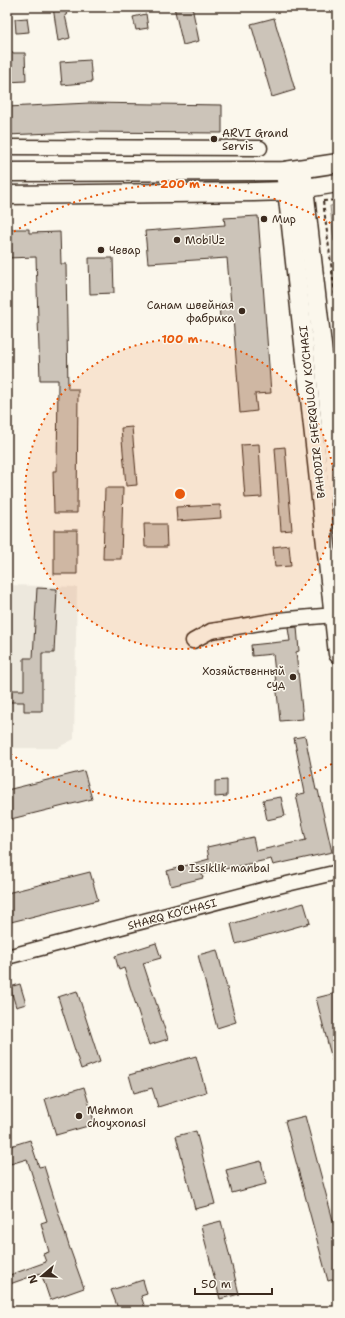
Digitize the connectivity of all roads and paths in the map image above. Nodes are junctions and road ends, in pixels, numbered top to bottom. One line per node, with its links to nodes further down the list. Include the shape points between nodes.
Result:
1 (7, 147): 2 (street)
2 (260, 148)
3 (338, 163): 4 (main road)
4 (294, 170): 5 (main road); 7 (main road, BAHODIR SHERQULOV KO‘CHASI)
5 (7, 172)
6 (338, 183): 7 (main road)
7 (296, 190): 8 (main road); 13 (main road, BAHODIR SHERQULOV KO‘CHASI, via 332,422); 14 (main road, BAHODIR SHERQULOV KO‘CHASI)
8 (7, 195)
9 (338, 200): 10 (path)
10 (323, 201): 11 (path); 12 (path)
11 (316, 202)
12 (338, 318)
13 (338, 494)
14 (334, 615): 15 (street, via 278,620 211,631); 16 (main road, BAHODIR SHERQULOV KO‘CHASI)
15 (193, 641)
16 (338, 654)
17 (338, 872): 18 (street, SHARQ KO‘CHASI)
18 (7, 957)

